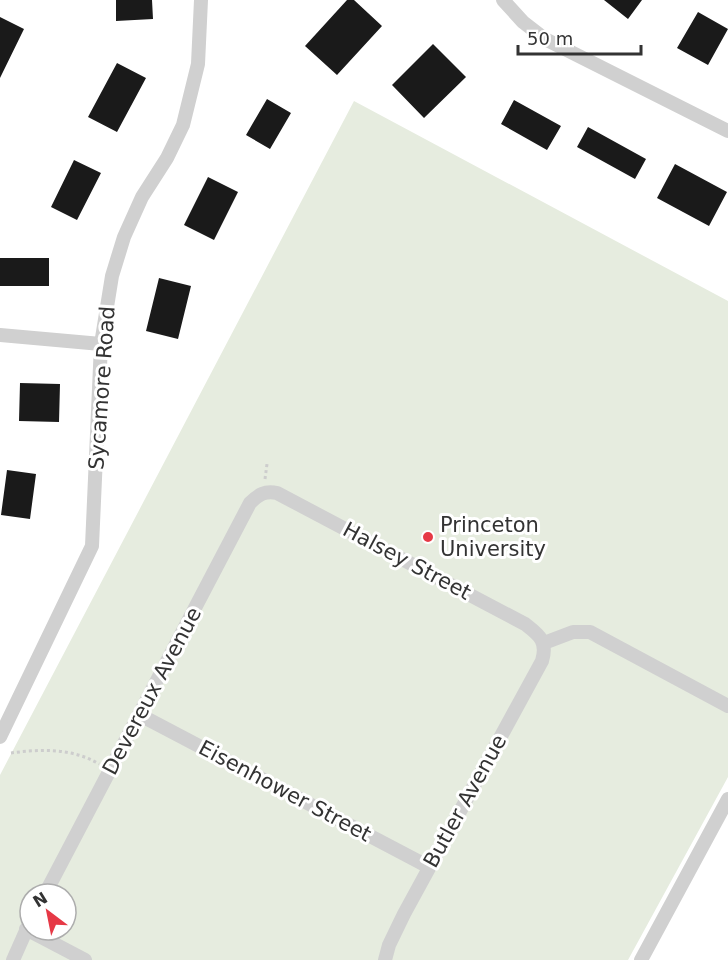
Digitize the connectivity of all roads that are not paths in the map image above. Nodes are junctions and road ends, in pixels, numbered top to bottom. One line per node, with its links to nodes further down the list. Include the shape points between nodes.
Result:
1 (201, 0): 5 (street, Sycamore Road, via 198,64 183,125 124,237 112,276)
2 (503, 0): 3 (street, via 545,39)
3 (728, 131)
4 (0, 335): 5 (street)
5 (101, 344): 10 (street, Sycamore Road, via 92,546)
6 (264, 493): 7 (street, Halsey Street, via 277,493 515,618 537,633); 9 (street, Devereux Avenue, via 250,503)
7 (544, 643): 8 (street, via 573,632 590,632); 12 (street, Butler Avenue, via 542,661)
8 (728, 706)
9 (140, 715): 12 (street, Eisenhower Street); 13 (street, Devereux Avenue)
10 (0, 737)
11 (728, 799): 19 (street)
12 (429, 867): 18 (street, Butler Avenue)
13 (51, 882)
14 (21, 942): 16 (street)
15 (55, 942): 17 (street)
16 (13, 960)
17 (85, 960)
18 (385, 960)
19 (640, 960)

